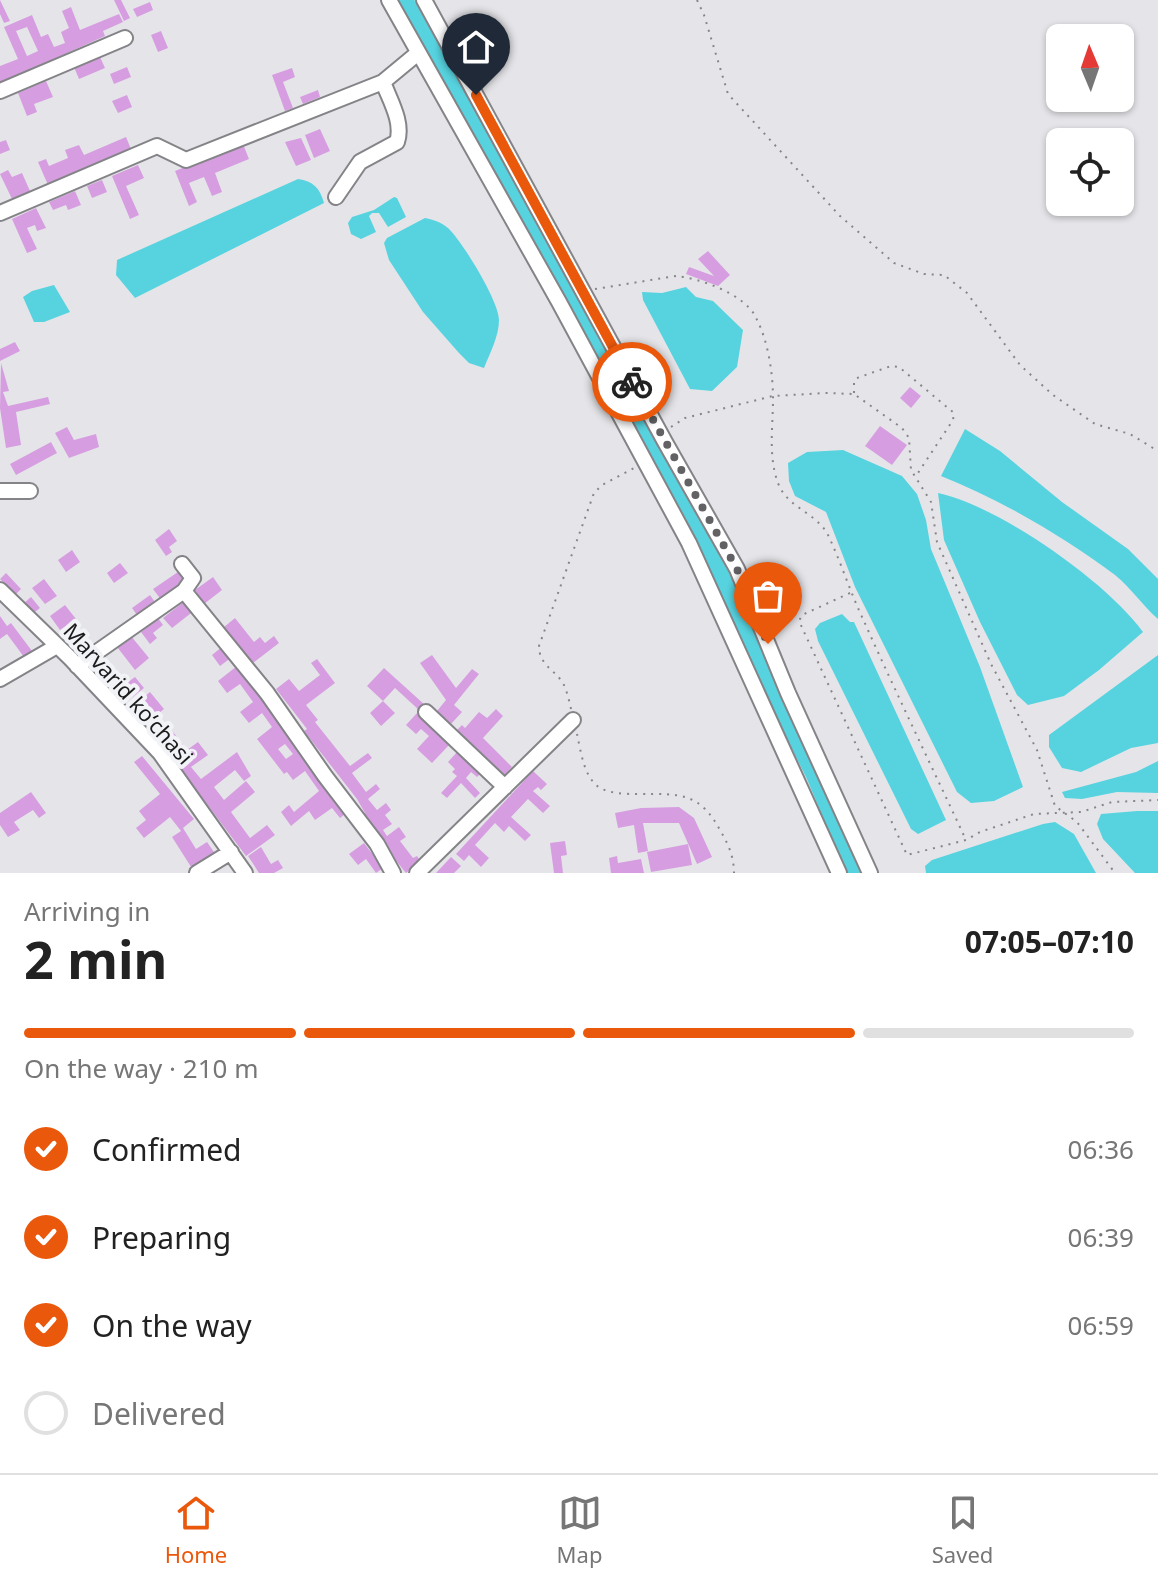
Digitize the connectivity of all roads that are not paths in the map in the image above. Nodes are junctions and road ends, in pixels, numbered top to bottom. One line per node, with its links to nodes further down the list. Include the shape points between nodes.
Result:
1 (389, 0): 4 (street)
2 (424, 0): 27 (street, via 737,569)
3 (125, 38): 6 (street)
4 (418, 53): 5 (street); 26 (street, via 689,543)
5 (384, 84): 7 (street, via 383,90); 8 (street, via 396,113 397,142 360,162); 9 (street, via 186,160 157,146)
6 (0, 91)
7 (327, 113)
8 (336, 197)
9 (0, 213)
10 (0, 491): 11 (street)
11 (30, 491)
12 (182, 564): 14 (street, via 193,578)
13 (0, 590): 15 (street, Marvarid koʻchasi)
14 (184, 591): 16 (street); 24 (street, via 267,693)
15 (57, 646): 16 (street, Marvarid koʻchasi); 17 (street)
16 (77, 666): 21 (street, Marvarid koʻchasi, via 160,753)
17 (0, 679)
18 (426, 712): 20 (street)
19 (573, 720): 20 (street)
20 (505, 787): 25 (street)
21 (231, 852): 22 (street); 23 (street, Marvarid koʻchasi)
22 (197, 873)
23 (245, 873)
24 (393, 873)
25 (417, 873)
26 (839, 873)
27 (870, 873)

